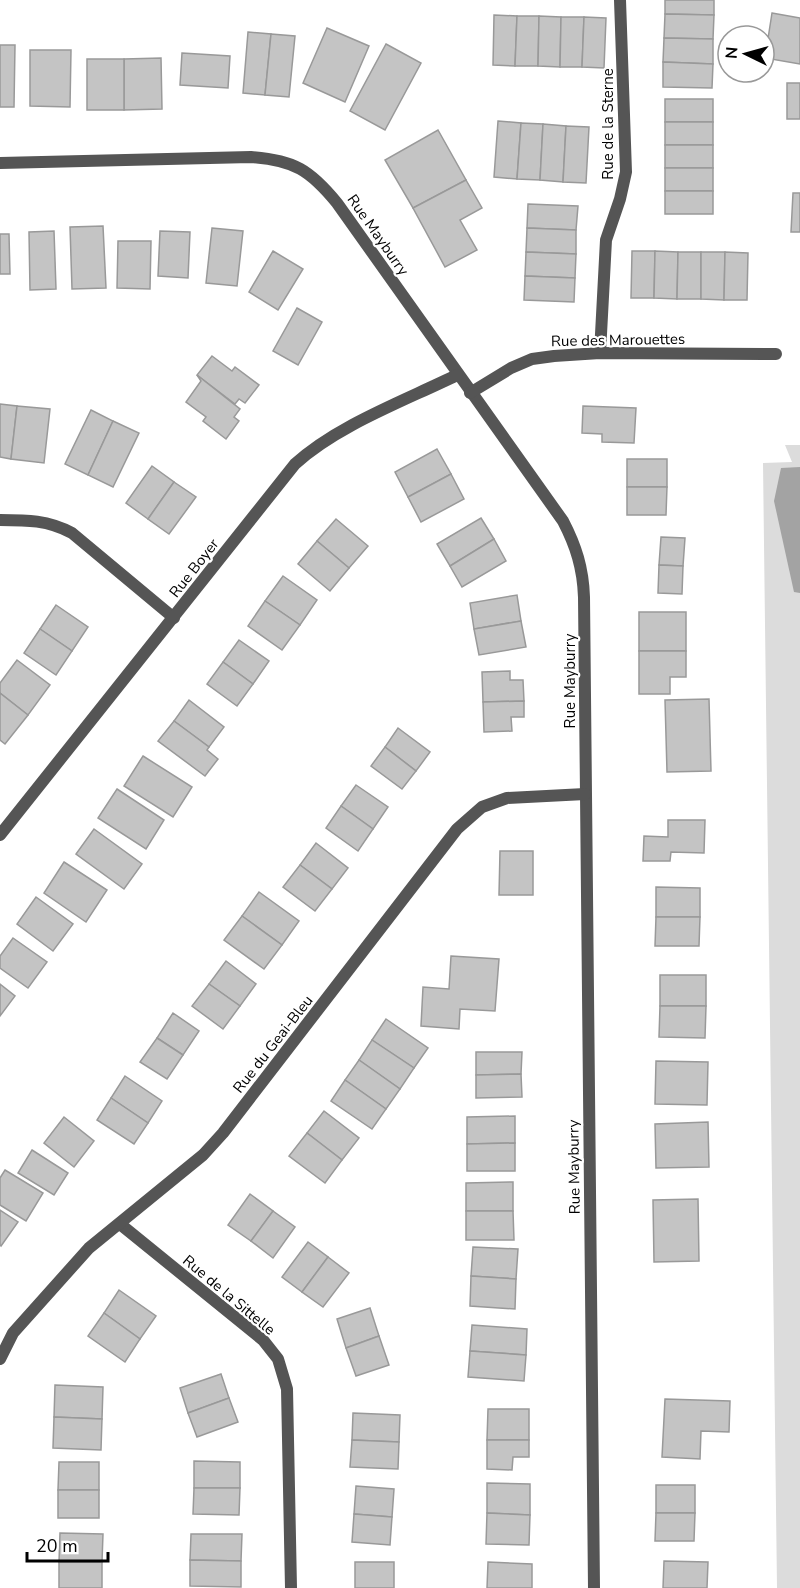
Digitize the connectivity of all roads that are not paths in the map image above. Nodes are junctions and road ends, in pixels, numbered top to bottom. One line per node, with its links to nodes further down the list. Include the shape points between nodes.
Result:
1 (620, 0): 3 (street, Rue de la Sterne, via 626,172 606,240)
2 (0, 163): 5 (street, Rue Mayburry, via 250,157 276,158 299,166 320,181 337,203)
3 (600, 353): 4 (street, Rue des Marouettes); 6 (street, Rue des Marouettes, via 532,359)
4 (776, 354)
5 (457, 375): 6 (street, Rue Mayburry); 8 (street, Rue Boyer, via 312,449 295,464)
6 (470, 393): 9 (street, Rue Mayburry, via 563,521 576,546 584,597)
7 (0, 520): 8 (street, via 54,524 72,533)
8 (174, 618): 10 (street, Rue Boyer)
9 (585, 795): 11 (street, Rue du Geai-Bleu, via 507,798 482,807 457,829 223,1133 203,1155); 14 (street, Rue Mayburry)
10 (0, 835)
11 (120, 1224): 12 (street, Rue du Geai-Bleu, via 89,1248 42,1299 13,1333); 13 (street, Rue de la Sittelle, via 263,1340 278,1359 287,1389 289,1422)
12 (0, 1359)
13 (291, 1588)
14 (594, 1588)

